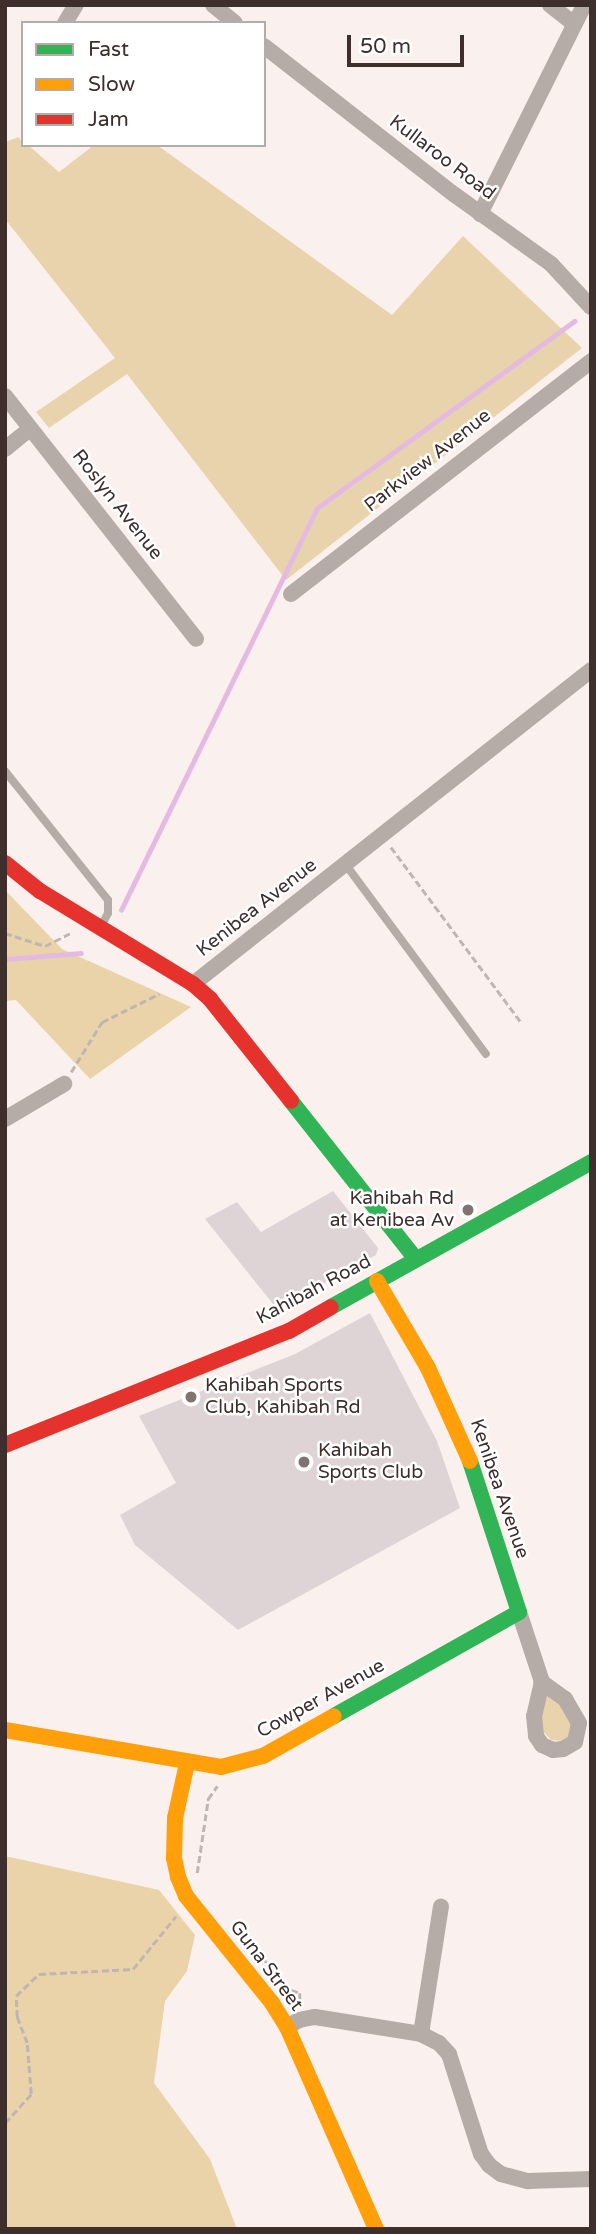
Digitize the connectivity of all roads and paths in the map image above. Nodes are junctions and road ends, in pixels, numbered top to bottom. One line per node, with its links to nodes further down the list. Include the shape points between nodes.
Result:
1 (76, 5): 5 (street)
2 (213, 5): 6 (street)
3 (550, 5): 7 (street)
4 (584, 5): 7 (street)
5 (66, 21)
6 (233, 21)
7 (574, 24): 9 (street)
8 (266, 48): 9 (street, Kullaroo Road)
9 (480, 214): 10 (street, Kullaroo Road, via 551,264)
10 (591, 307)
11 (591, 361): 15 (street, Parkview Avenue)
12 (5, 396): 13 (street, Roslyn Avenue)
13 (30, 429): 14 (street); 16 (street, Roslyn Avenue)
14 (5, 449)
15 (291, 594)
16 (196, 639)
17 (591, 670): 19 (street, Kenibea Avenue)
18 (5, 771): 22 (lane, via 108,900 108,913)
19 (383, 836): 21 (street, Kenibea Avenue); 26 (path)
20 (5, 863): 22 (main road)
21 (346, 865): 24 (street, Kenibea Avenue); 27 (lane)
22 (95, 926): 23 (path, via 45,946); 24 (main road)
23 (5, 933)
24 (193, 984): 31 (main road, Kenibea Avenue, via 222,1013)
25 (159, 994): 28 (path, via 102,1022)
26 (520, 1021)
27 (486, 1054)
28 (64, 1084): 29 (street)
29 (5, 1119)
30 (591, 1162): 31 (main road, Kahibah Road)
31 (416, 1259): 32 (main road, Kahibah Road)
32 (377, 1281): 33 (main road, Kahibah Road, via 289,1331); 34 (main road, Kenibea Avenue, via 428,1368 464,1442)
33 (5, 1445)
34 (519, 1612): 35 (street, Kenibea Avenue); 37 (main road, Cowper Avenue, via 263,1756 221,1767)
35 (542, 1682)
36 (5, 1730): 37 (main road, Cowper Avenue)
37 (187, 1763): 40 (main road, Guna Street, via 174,1838 178,1877)
38 (220, 1783): 39 (path, via 209,1794)
39 (196, 1880)
40 (189, 1900): 44 (main road, Guna Street); 46 (path, via 133,1969 39,1974 16,1996 17,2017 27,2043 31,2094)
41 (441, 1907): 45 (street)
42 (259, 1954): 43 (path, via 290,1990 300,1993)
43 (300, 2000)
44 (287, 2027): 45 (street, via 315,2017); 48 (main road, Guna Street)
45 (421, 2034): 47 (street, via 449,2054 481,2154 489,2165 501,2174 528,2181)
46 (5, 2123)
47 (591, 2179)
48 (376, 2229)

